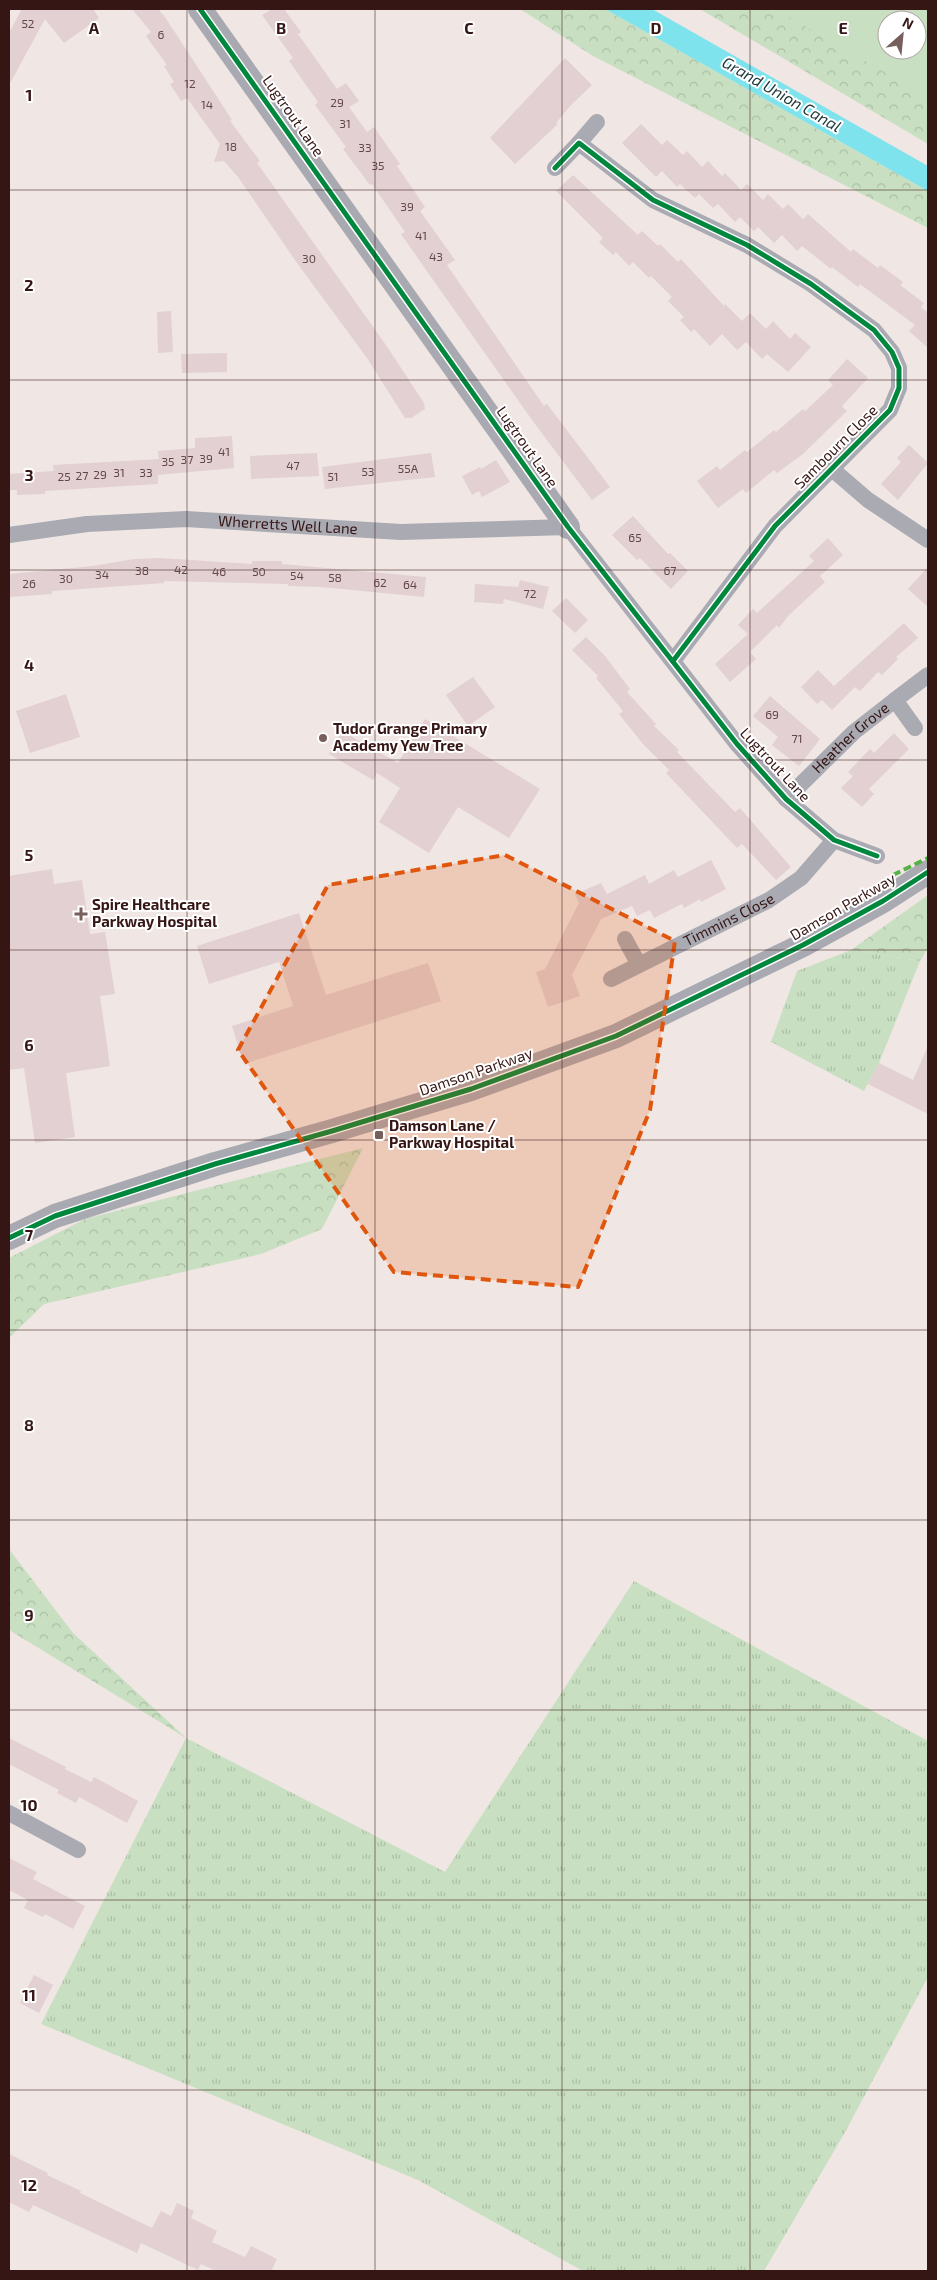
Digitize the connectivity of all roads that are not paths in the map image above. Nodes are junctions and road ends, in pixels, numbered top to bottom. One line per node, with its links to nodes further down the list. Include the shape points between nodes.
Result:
1 (200, 9): 6 (street, Lugtrout Lane)
2 (597, 122): 3 (street)
3 (579, 143): 4 (street); 5 (street, Sambourn Close, via 653,200 747,245 811,284 874,330 892,352 899,368 896,400)
4 (556, 168)
5 (832, 469): 8 (street, via 868,500); 9 (street, Sambourn Close, via 775,526)
6 (568, 527): 7 (street, Wherretts Well Lane, via 401,532 186,519 87,524); 9 (street, Lugtrout Lane)
7 (9, 536)
8 (928, 540)
9 (672, 661): 13 (street, Lugtrout Lane, via 737,744)
10 (928, 675): 11 (street, Heather Grove)
11 (895, 700): 12 (street, Heather Grove); 13 (street, Heather Grove, via 854,732)
12 (915, 728)
13 (786, 799): 14 (street, Lugtrout Lane)
14 (834, 840): 15 (street, Lugtrout Lane); 18 (street, Timmins Close, via 801,878 769,900)
15 (877, 856)
16 (928, 872): 20 (street, Damson Parkway, via 882,902 803,945 616,1036 471,1089 215,1164 55,1216)
17 (625, 939): 18 (street)
18 (639, 965): 19 (street, Timmins Close)
19 (611, 979)
20 (9, 1238)
21 (9, 1813): 22 (street)
22 (78, 1850)

